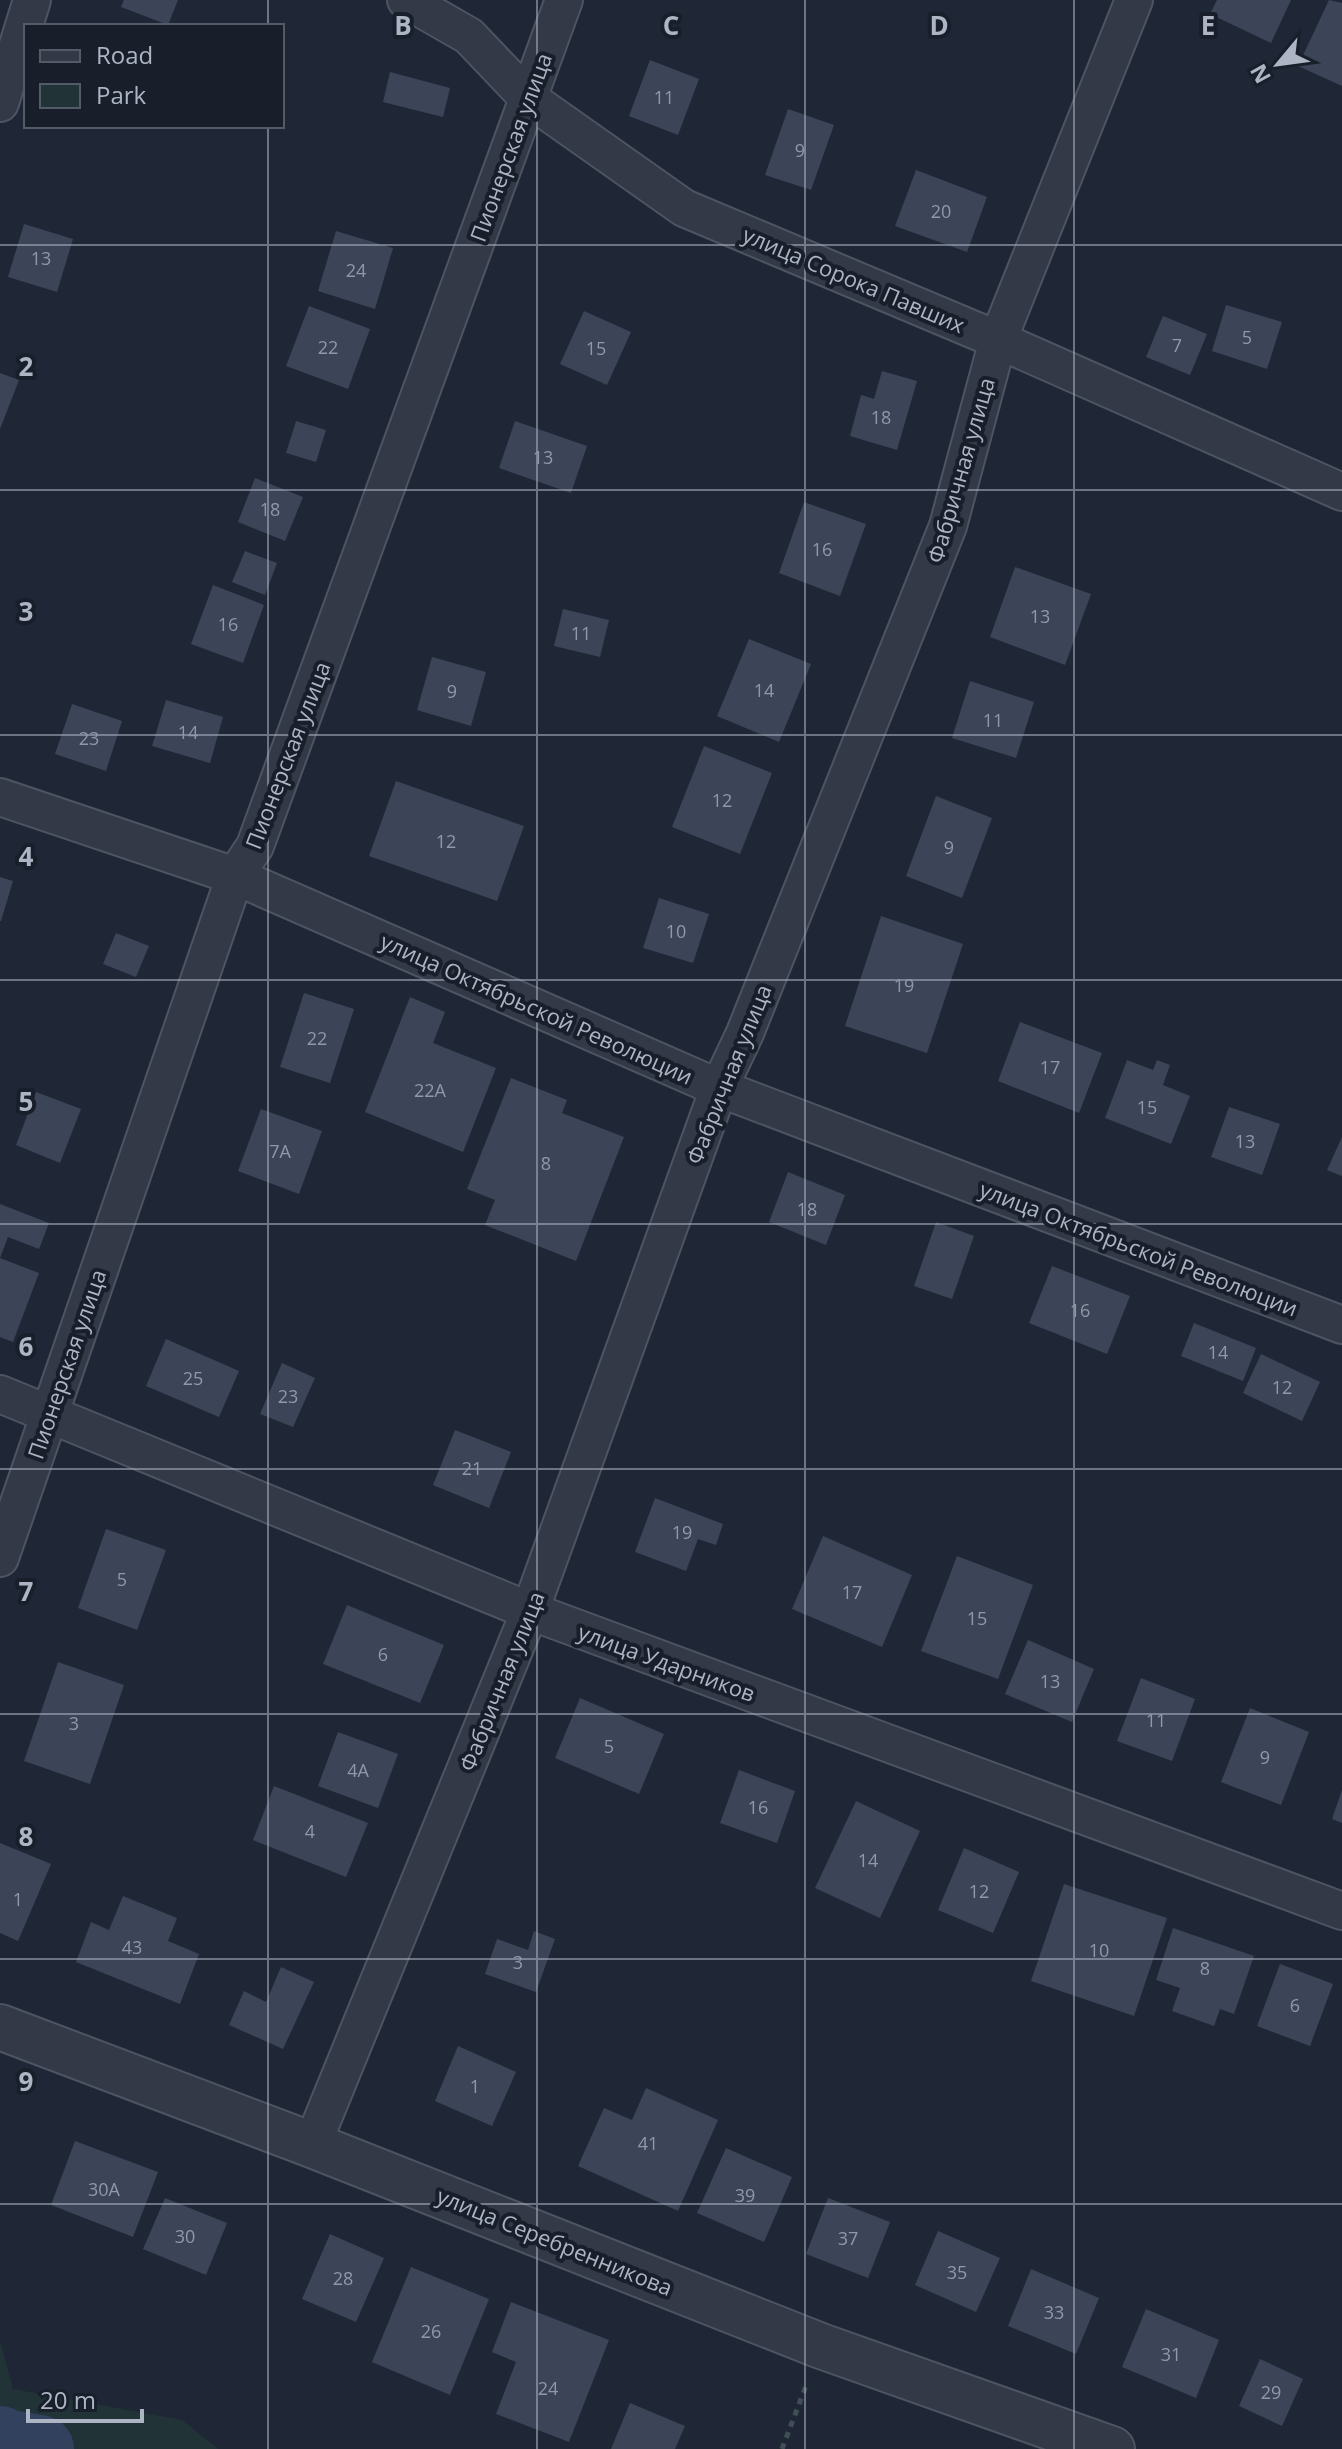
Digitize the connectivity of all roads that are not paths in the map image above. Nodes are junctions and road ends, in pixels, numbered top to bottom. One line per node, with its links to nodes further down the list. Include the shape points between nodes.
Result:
1 (32, 0): 5 (street)
2 (406, 0): 7 (street, улица Сорока Павших, via 469,36)
3 (564, 0): 7 (street, Пионерская улица)
4 (1134, 0): 9 (street, Фабричная улица)
5 (25, 24)
6 (24, 26): 8 (street)
7 (528, 98): 9 (street, улица Сорока Павших, via 684,208); 12 (street, Пионерская улица, via 255,846)
8 (0, 103)
9 (998, 340): 10 (street, улица Сорока Павших); 13 (street, Фабричная улица, via 948,526)
10 (1342, 492)
11 (0, 797): 12 (street, улица Октябрьской Революции)
12 (235, 876): 13 (street, улица Октябрьской Революции); 16 (street, Пионерская улица)
13 (719, 1088): 14 (street, улица Октябрьской Революции); 18 (street, Фабричная улица)
14 (1342, 1325)
15 (0, 1394): 16 (street, улица Ударников)
16 (48, 1412): 17 (street, Пионерская улица); 18 (street, улица Ударников)
17 (0, 1558)
18 (530, 1611): 19 (street, улица Ударников); 21 (street, Фабричная улица)
19 (1342, 1911)
20 (0, 2027): 21 (street, улица Серебренникова)
21 (312, 2145): 22 (street, улица Серебренникова, via 821,2346)
22 (1112, 2449)

